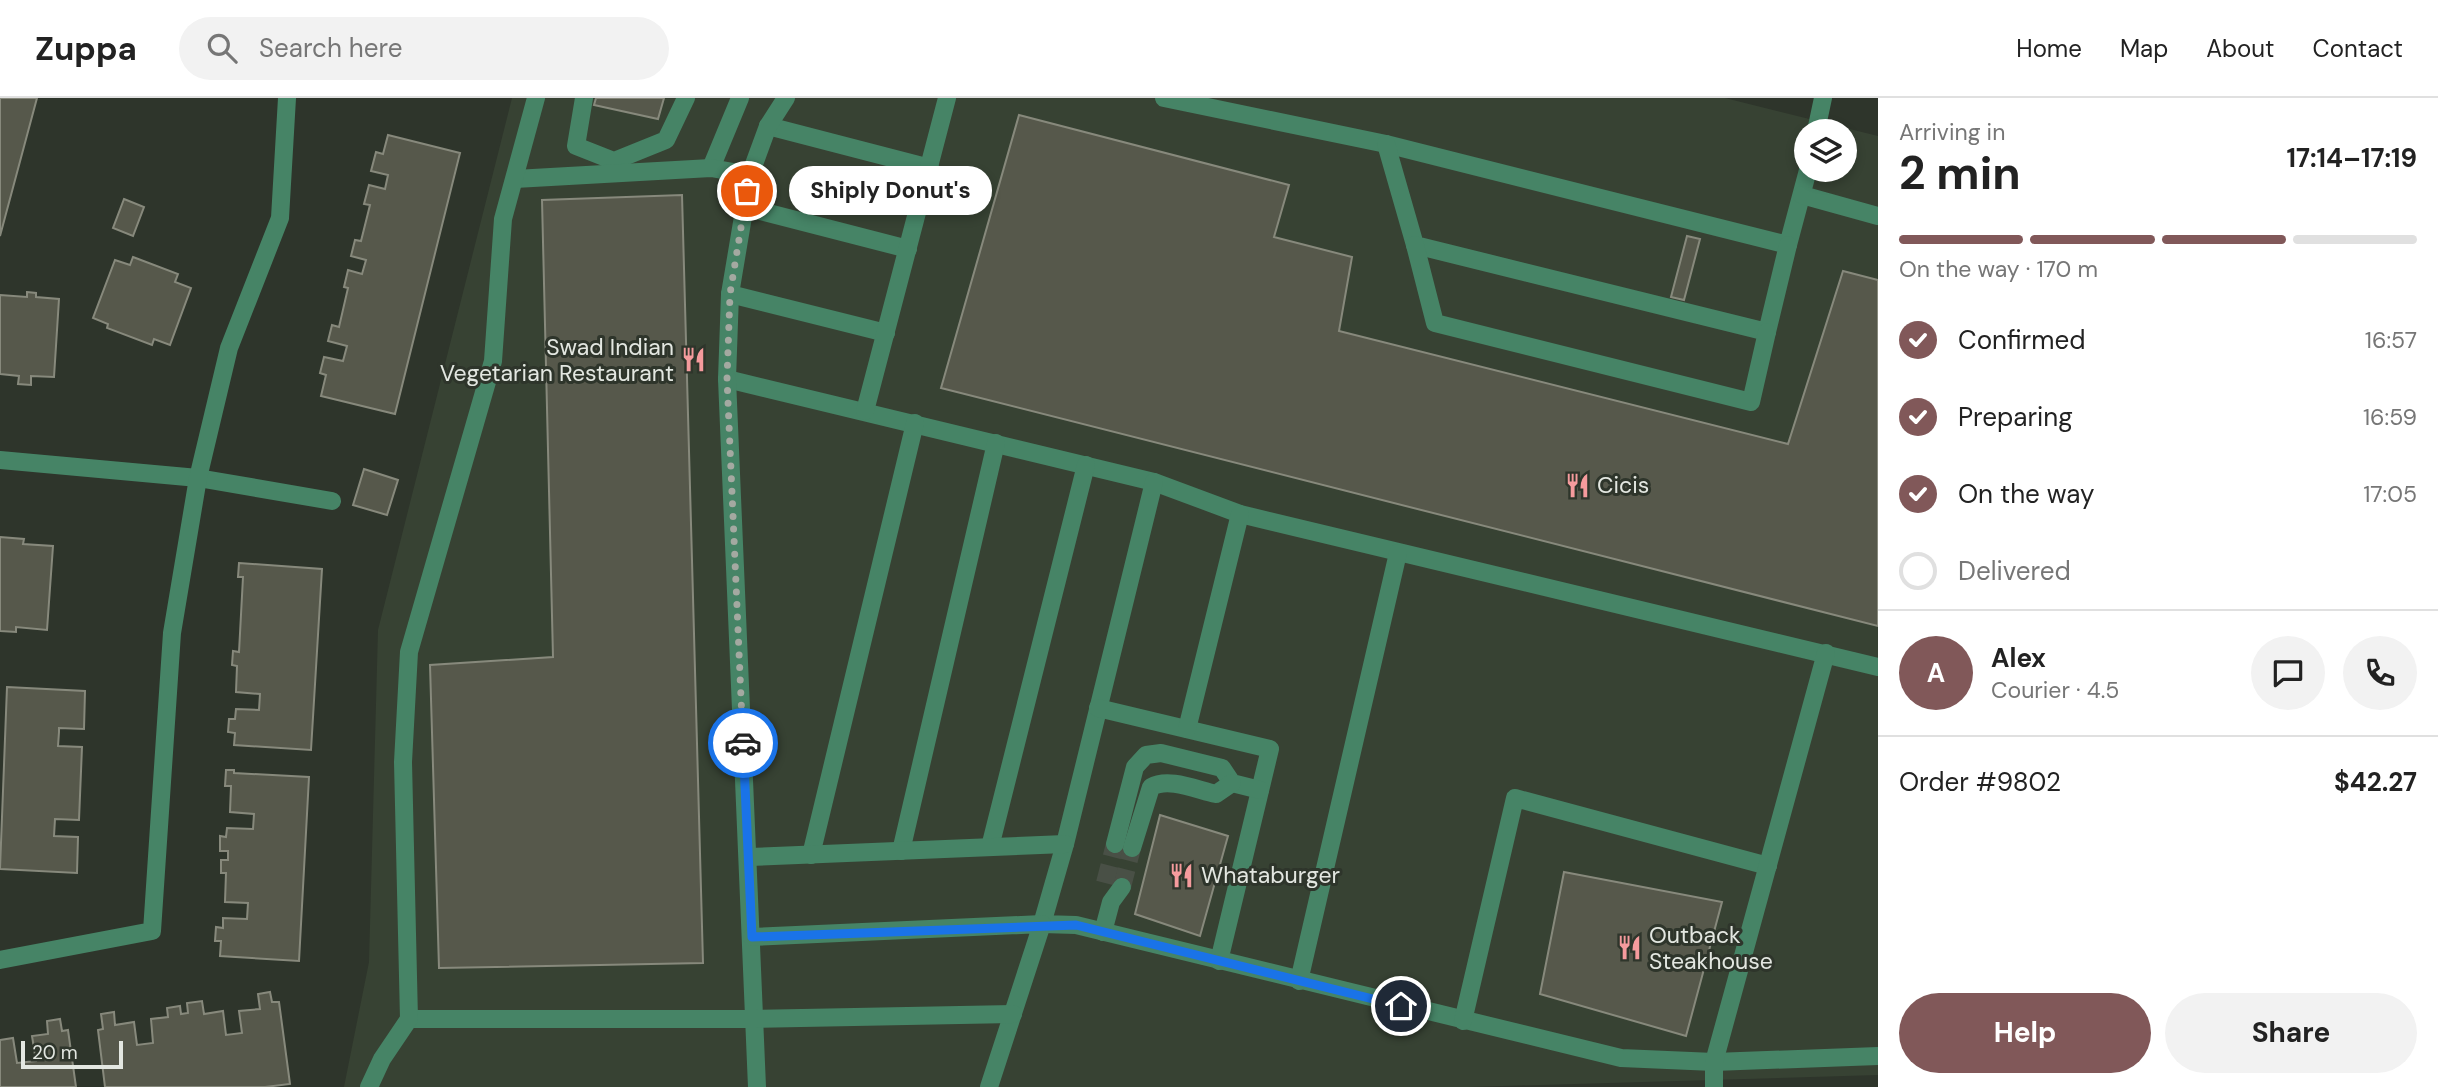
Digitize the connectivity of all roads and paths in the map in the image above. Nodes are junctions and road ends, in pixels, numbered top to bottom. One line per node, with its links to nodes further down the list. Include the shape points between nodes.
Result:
1 (287, 98): 33 (lane, via 280,218 229,348)
2 (536, 98): 16 (lane)
3 (584, 98): 4 (lane, via 576,146 614,161 666,140)
4 (686, 98)
5 (740, 98): 14 (lane)
6 (786, 98): 11 (lane)
7 (947, 98): 13 (lane)
8 (1164, 98): 12 (lane)
9 (1823, 98): 10 (lane)
10 (1819, 119)
11 (768, 126): 13 (lane); 15 (lane)
12 (1386, 144): 21 (lane); 22 (lane)
13 (930, 168): 23 (lane)
14 (711, 169): 15 (lane); 16 (lane)
15 (750, 175): 19 (lane)
16 (515, 179): 59 (lane, via 503,219 493,361 409,652 403,762)
17 (1805, 182): 18 (lane)
18 (1802, 195): 20 (lane); 22 (lane)
19 (744, 207): 23 (lane); 24 (lane)
20 (1878, 216)
21 (1415, 245): 25 (lane); 25 (lane, via 1435,323 1724,396 1751,402)
22 (1788, 245): 25 (lane)
23 (908, 249): 26 (lane)
24 (730, 294): 26 (lane); 27 (lane)
25 (1767, 332)
26 (886, 333): 28 (lane)
27 (727, 379): 28 (lane); 48 (lane)
28 (865, 411): 29 (lane)
29 (915, 423): 30 (lane); 47 (lane)
30 (996, 443): 32 (lane); 46 (lane)
31 (0, 460): 33 (lane)
32 (1086, 465): 34 (lane); 45 (lane)
33 (198, 478): 35 (lane); 54 (lane, via 172,633 152,931)
34 (1154, 482): 36 (lane); 40 (lane)
35 (332, 502)
36 (1240, 514): 37 (lane); 41 (lane)
37 (1398, 552): 38 (lane); 56 (lane)
38 (1826, 653): 39 (lane); 49 (lane)
39 (1878, 667)
40 (1098, 708): 41 (lane); 44 (lane)
41 (1187, 729): 43 (lane, via 1270,749)
42 (1232, 783): 42 (lane, via 1222,768 1161,753 1146,755 1135,767 1124,846 1151,787 1169,783 1216,794); 43 (lane)
43 (1260, 790): 55 (lane)
44 (1065, 844): 45 (lane); 51 (lane)
45 (990, 847): 46 (lane)
46 (901, 851): 47 (lane)
47 (811, 855): 48 (lane)
48 (749, 857): 53 (lane)
49 (1768, 866): 60 (lane, via 1515,799); 62 (lane)
50 (1114, 885): 52 (lane)
51 (1042, 924): 52 (lane); 53 (lane); 57 (lane)
52 (1103, 932): 55 (lane)
53 (752, 937): 58 (lane)
54 (0, 960)
55 (1219, 961): 56 (lane)
56 (1299, 981): 60 (lane)
57 (1013, 1014): 58 (lane); 65 (lane)
58 (755, 1018): 59 (lane); 64 (lane)
59 (409, 1019): 63 (lane)
60 (1463, 1021): 62 (lane, via 1621,1058)
61 (1878, 1056): 62 (lane)
62 (1714, 1062): 66 (lane)
63 (369, 1087)
64 (757, 1087)
65 (989, 1087)
66 (1714, 1087)

